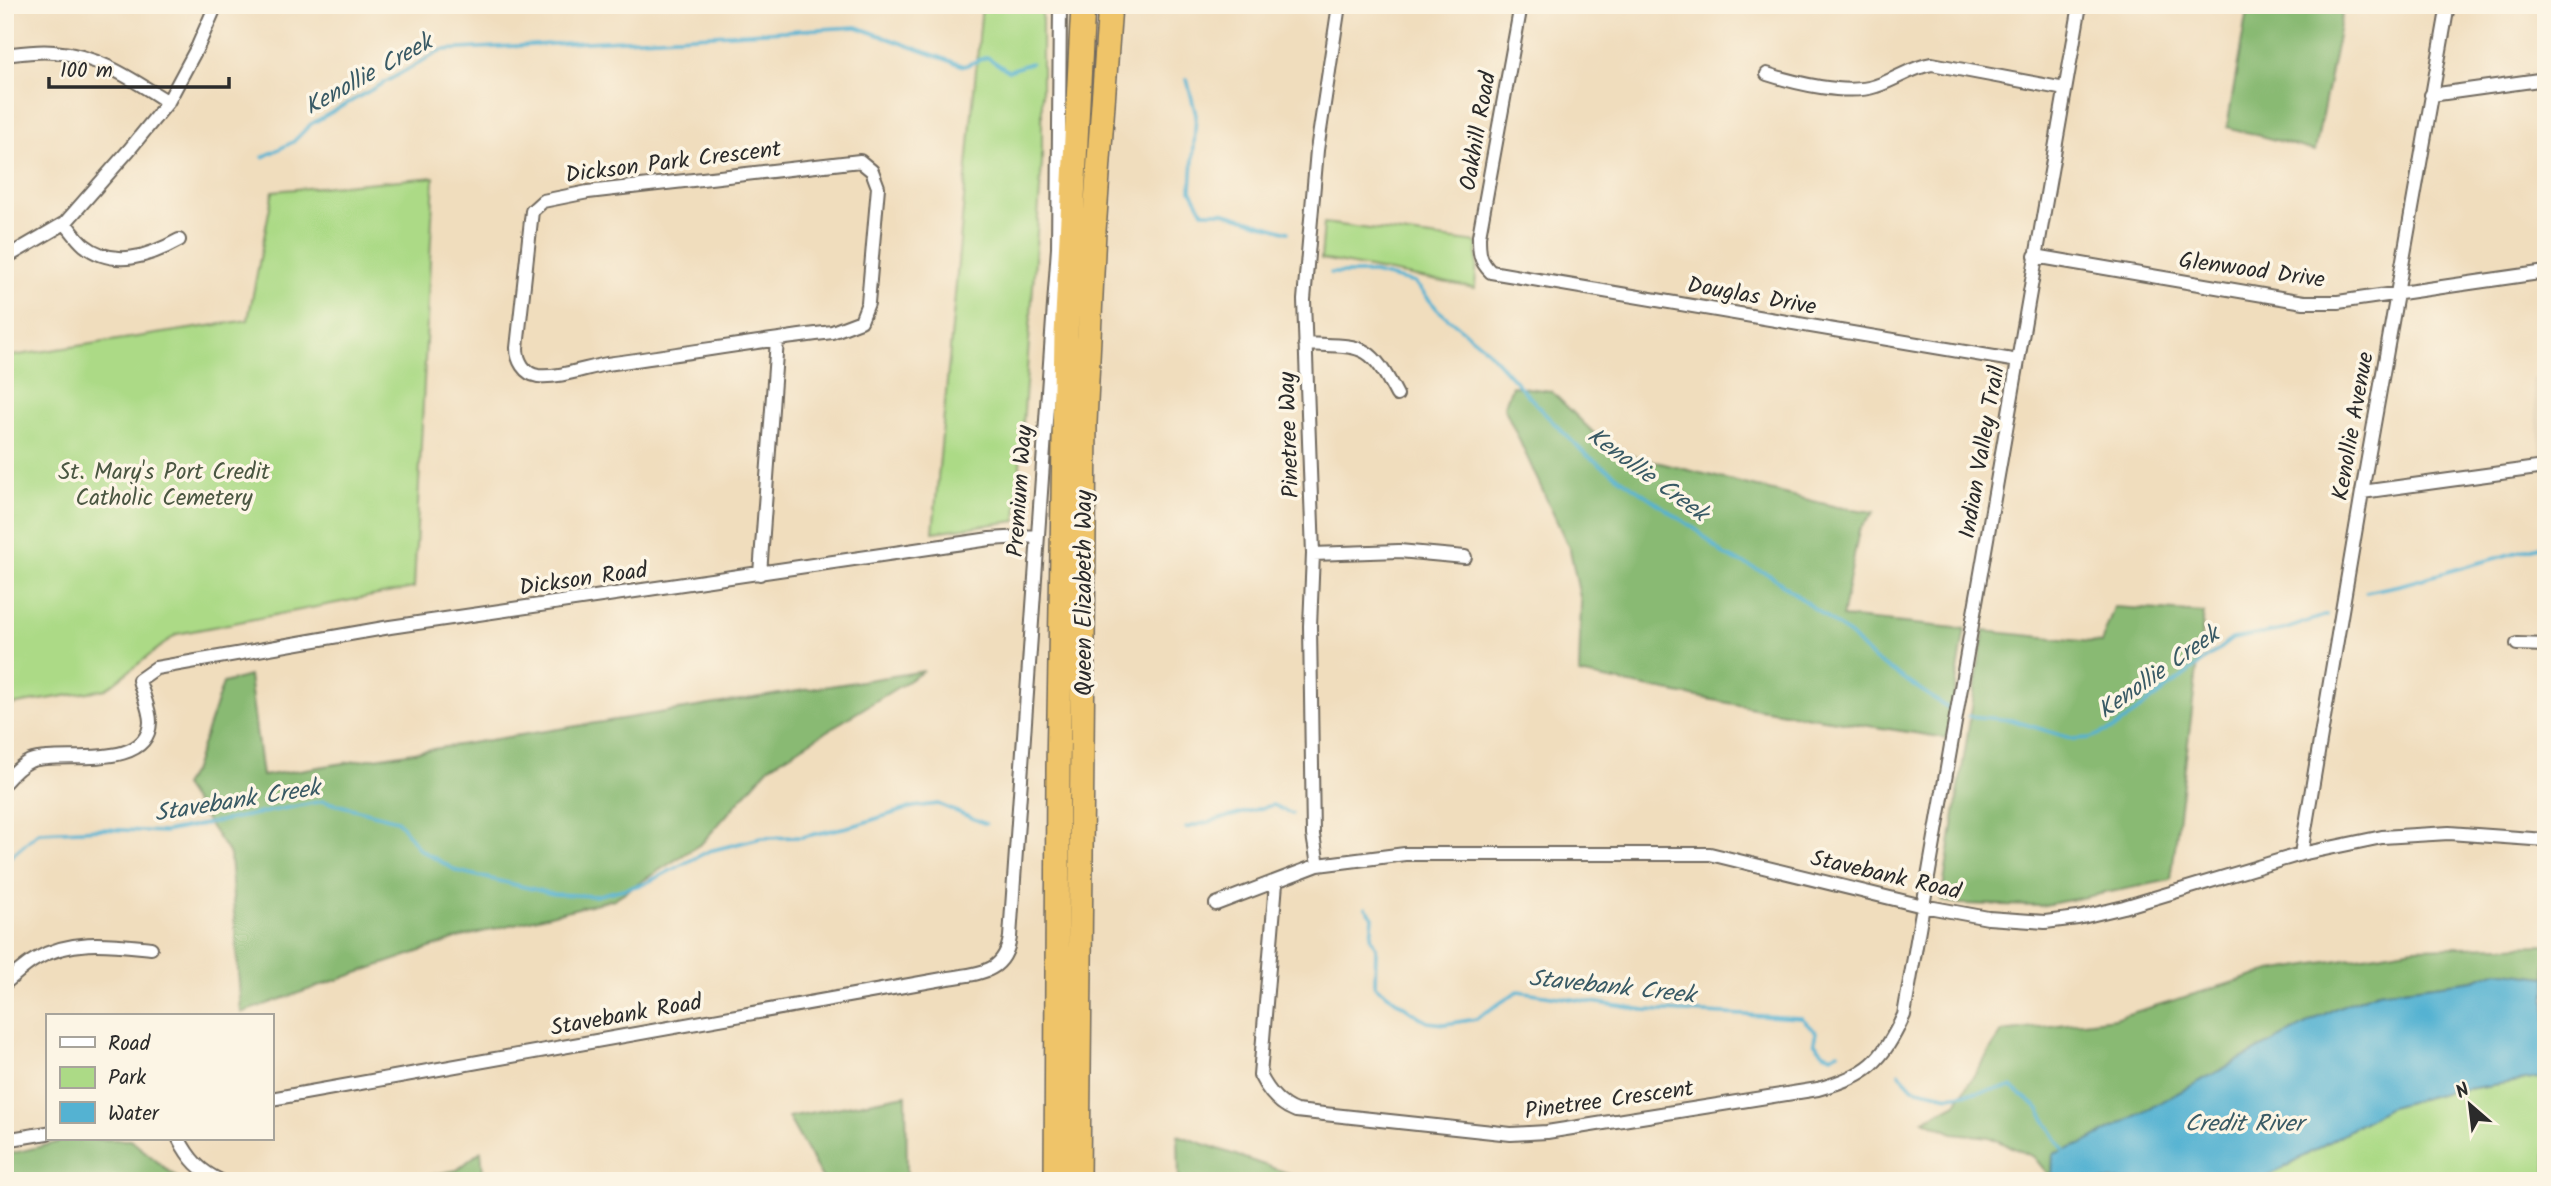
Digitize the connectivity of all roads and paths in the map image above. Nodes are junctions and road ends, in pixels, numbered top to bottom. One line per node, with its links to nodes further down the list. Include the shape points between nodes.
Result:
1 (216, 5): 14 (street)
2 (1060, 5): 28 (street, Premium Way, via 1058,248)
3 (1083, 5): 48 (highway, Queen Elizabeth Way, via 1066,335 1058,769)
4 (1110, 5): 48 (highway, Queen Elizabeth Way, via 1085,423)
5 (1339, 5): 23 (street, Pinetree Way, via 1317,150 1304,300)
6 (1521, 5): 19 (street, Oakhill Road, via 1479,236)
7 (2080, 5): 12 (street, Indian Valley Trail)
8 (2448, 5): 13 (street, Kenollie Avenue)
9 (5, 55): 14 (street, via 52,51 76,55 117,71)
10 (1767, 74): 12 (street, via 1854,90 1872,88 1932,64)
11 (2546, 79): 13 (street)
12 (2065, 89): 17 (street, Indian Valley Trail)
13 (2431, 95): 21 (street, Kenollie Avenue)
14 (168, 102): 15 (street)
15 (65, 223): 16 (street, via 84,244 120,259 152,254); 18 (street)
16 (179, 240)
17 (2035, 256): 21 (street, Glenwood Drive, via 2304,302); 24 (street, Indian Valley Trail)
18 (5, 258)
19 (1482, 264): 24 (street, Douglas Drive, via 1491,272)
20 (2546, 272): 21 (street, Glenwood Drive)
21 (2397, 293): 27 (street, Kenollie Avenue)
22 (777, 340): 22 (street, Dickson Park Crescent, via 832,332 861,321 868,303 878,187 872,172 860,161 588,192 543,201 532,211 517,348 527,372 551,376); 31 (street)
23 (1306, 344): 25 (street, via 1361,349 1372,355); 29 (street, Pinetree Way)
24 (2018, 361): 40 (street, Indian Valley Trail)
25 (1397, 395)
26 (2537, 468): 27 (street)
27 (2362, 492): 36 (street, Kenollie Avenue)
28 (1037, 536): 31 (street, Dickson Road); 42 (street, Premium Way, via 1010,937 1005,956)
29 (1313, 554): 30 (street, via 1399,551); 37 (street, Pinetree Way, via 1313,835)
30 (1465, 558)
31 (760, 574): 34 (street, Dickson Road, via 390,627 156,668 139,680 150,722 147,734 131,750 93,758 31,761)
32 (2517, 645): 33 (street)
33 (2546, 645)
34 (5, 782)
35 (2546, 840): 36 (street, Stavebank Road, via 2449,833 2382,837)
36 (2301, 854): 40 (street, Stavebank Road, via 2078,918 2045,922)
37 (1318, 865): 38 (street, Stavebank Road); 40 (street, Stavebank Road, via 1405,854 1710,854)
38 (1276, 883): 39 (street, Stavebank Road); 40 (street, Pinetree Crescent, via 1260,1075 1284,1107 1511,1133 1577,1128 1818,1089 1865,1071 1882,1056 1903,1015)
39 (1216, 904)
40 (1923, 906)
41 (151, 948): 43 (street, via 77,944 34,960)
42 (988, 970): 44 (street, Stavebank Road)
43 (5, 983)
44 (273, 1099)
45 (46, 1133): 46 (street)
46 (5, 1140)
47 (180, 1140): 49 (street, via 197,1166)
48 (1067, 1146): 50 (highway, Queen Elizabeth Way); 51 (highway, Queen Elizabeth Way)
49 (221, 1181)
50 (1056, 1181)
51 (1078, 1181)

